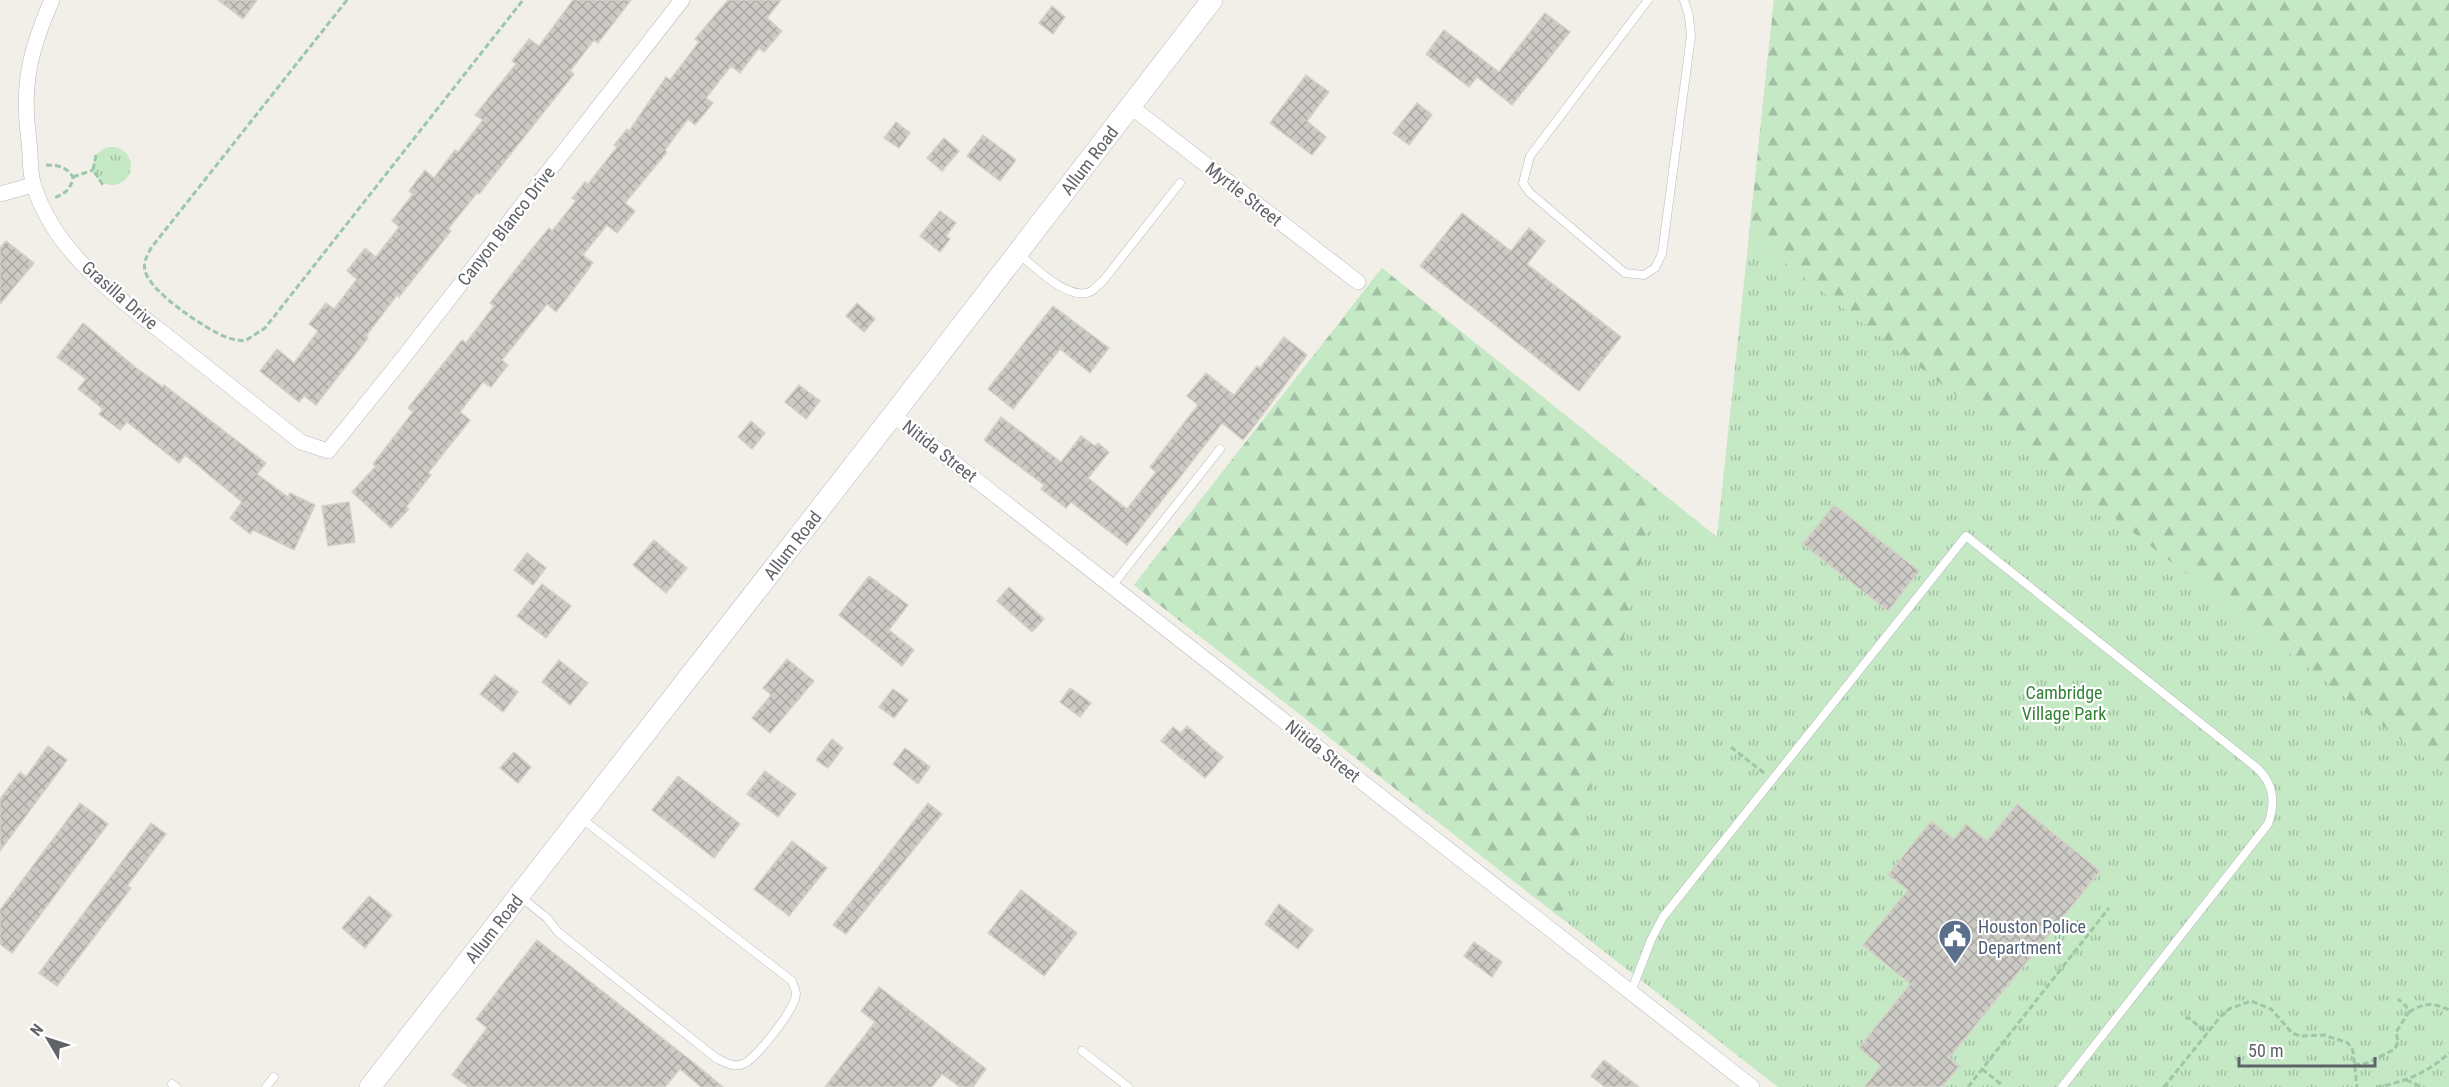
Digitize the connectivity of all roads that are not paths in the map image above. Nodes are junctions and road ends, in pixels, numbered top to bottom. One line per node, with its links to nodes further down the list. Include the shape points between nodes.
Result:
1 (52, 0): 8 (street, Grasilla Drive, via 29,62 25,97)
2 (682, 0): 14 (street, Canyon Blanco Drive)
3 (1212, 0): 6 (street, Allum Road)
4 (1648, 0): 5 (lane, via 1530,156 1523,183 1625,273 1644,275 1655,268 1662,254 1691,36)
5 (1684, 0)
6 (1130, 106): 10 (street, Allum Road); 11 (street, Myrtle Street)
7 (1180, 183): 10 (lane, via 1091,291 1080,293 1059,286)
8 (33, 185): 9 (street); 14 (street, Grasilla Drive, via 68,248 100,283 301,442)
9 (0, 194)
10 (1017, 253): 12 (street, Allum Road)
11 (1358, 282)
12 (893, 415): 15 (street, Nitida Street); 16 (street, Allum Road)
13 (1220, 449): 15 (lane)
14 (328, 451)
15 (1112, 586): 18 (street, Nitida Street)
16 (580, 817): 17 (street, Allum Road); 17 (lane, via 792,981 796,994 793,1008 754,1057 730,1065 716,1058 558,932)
17 (519, 896): 22 (street, Allum Road)
18 (1631, 992): 24 (street, Nitida Street); 25 (lane, via 1663,917 1966,536 2264,774 2273,800 2268,824)
19 (1082, 1051): 23 (lane)
20 (274, 1077): 21 (lane)
21 (266, 1087)
22 (370, 1087)
23 (1128, 1087)
24 (1752, 1087)
25 (2062, 1087)

